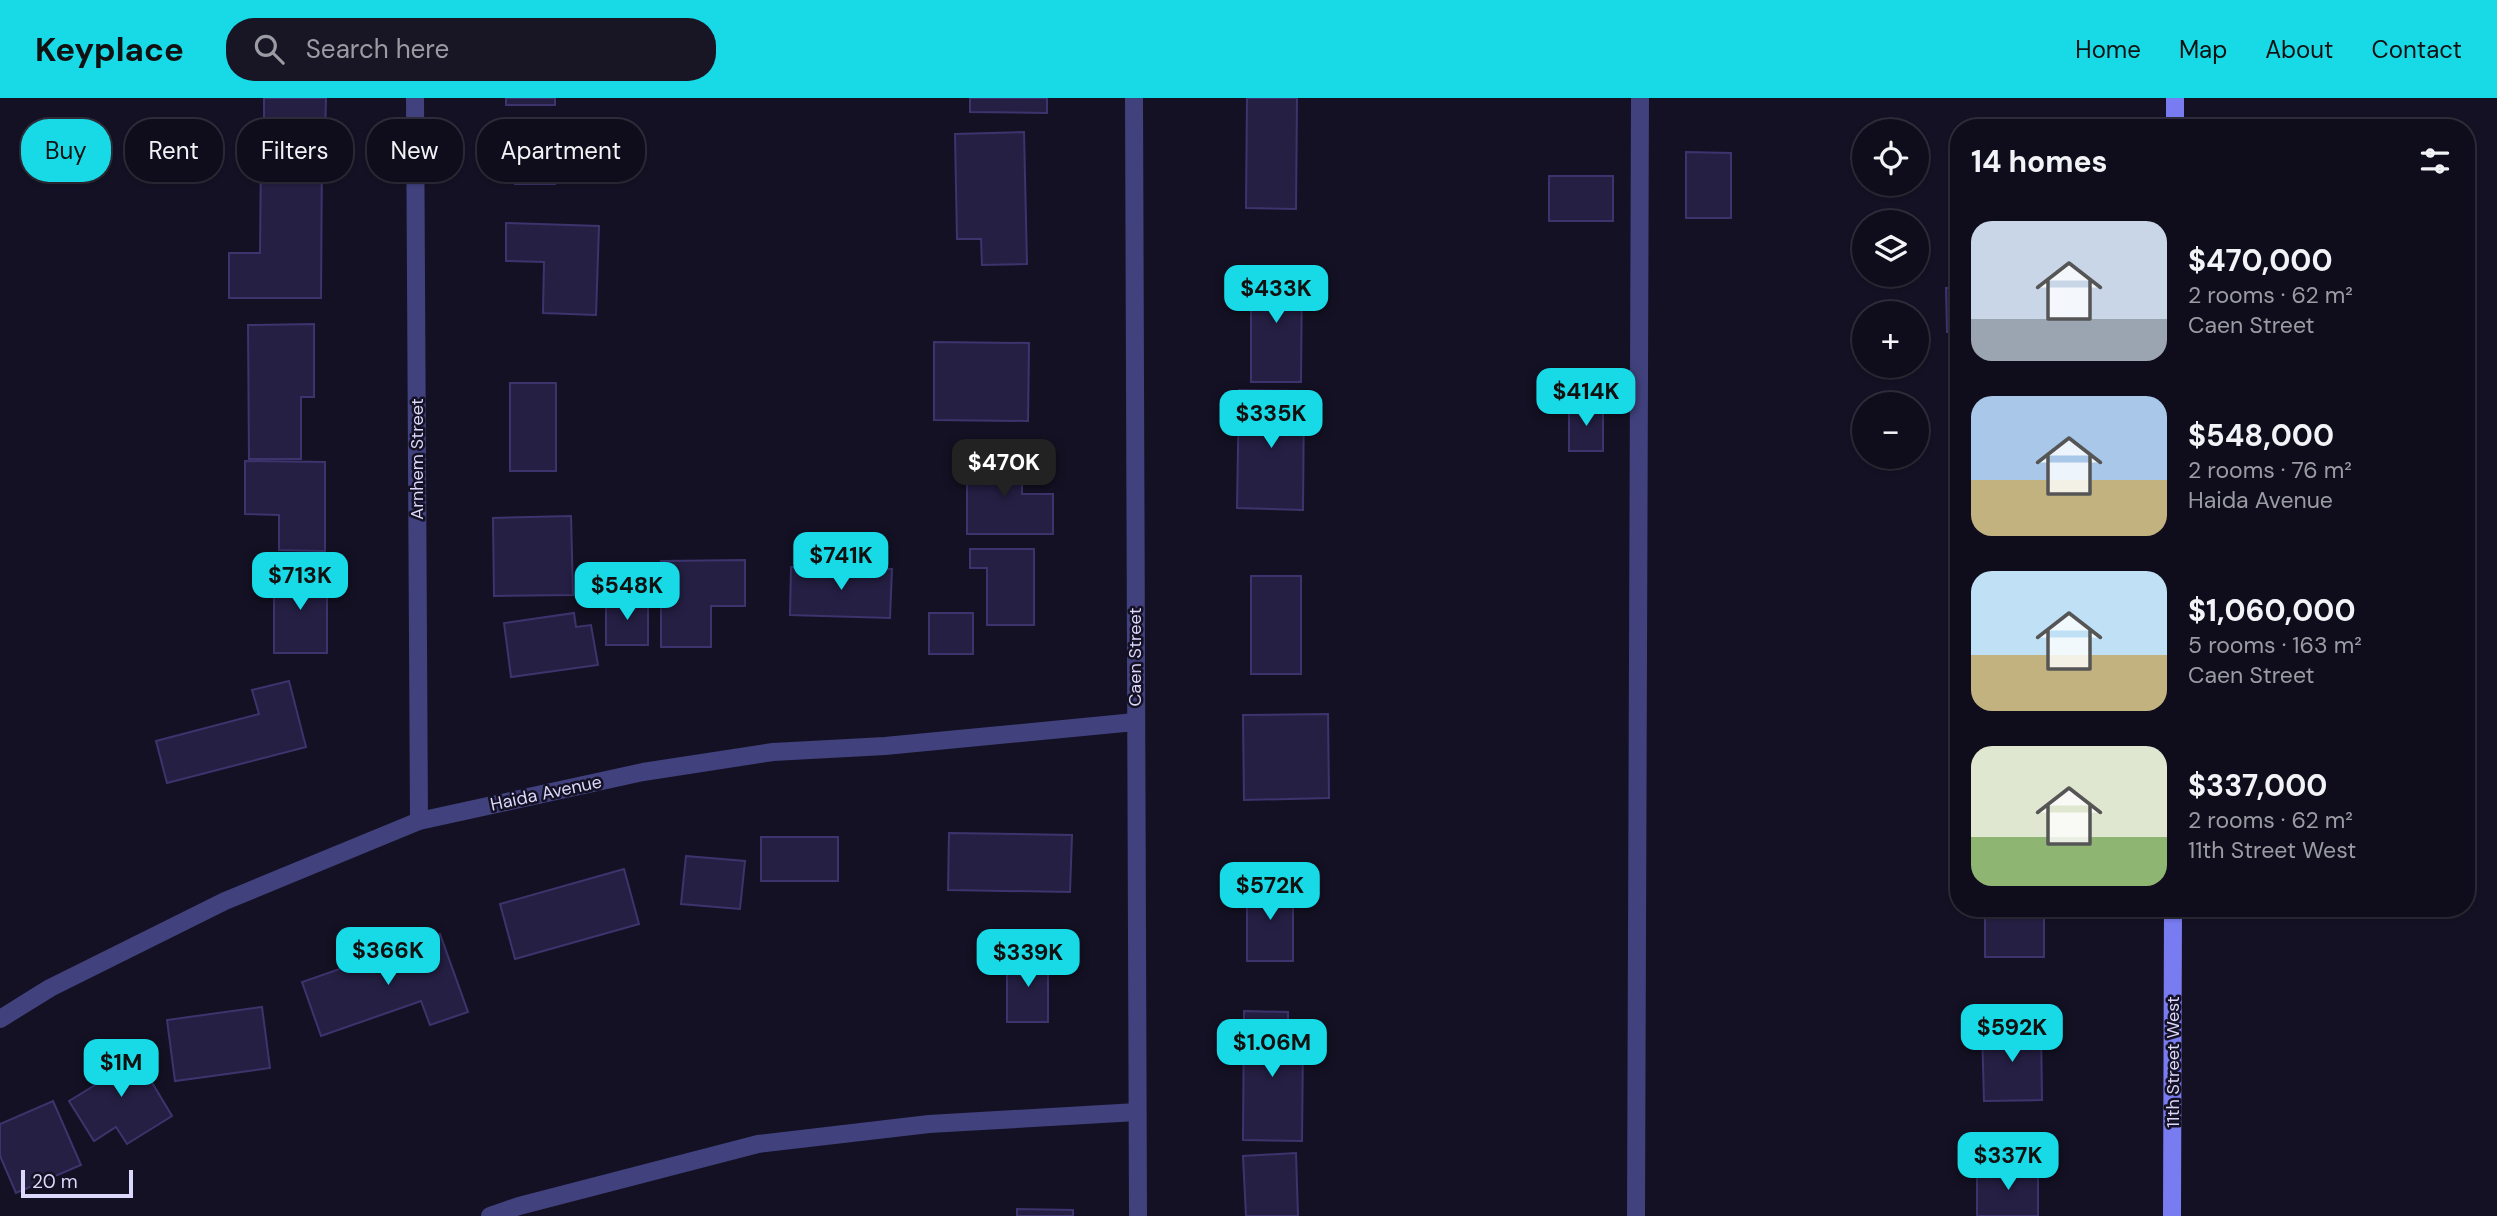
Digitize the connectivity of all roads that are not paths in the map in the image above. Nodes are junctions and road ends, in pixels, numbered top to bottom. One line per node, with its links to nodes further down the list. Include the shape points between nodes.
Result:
1 (415, 98): 7 (street, Arnhem Street)
2 (1134, 98): 6 (street, Caen Street)
3 (1640, 98): 13 (street)
4 (2175, 98): 5 (main road)
5 (2175, 119)
6 (1135, 722): 7 (street, Haida Avenue, via 773,752 643,772); 10 (street, Caen Street)
7 (419, 821): 9 (street, Haida Avenue, via 225,901 50,988)
8 (2173, 917): 14 (main road, 11th Street West)
9 (0, 1019)
10 (1137, 1112): 11 (street, via 929,1124 758,1144); 12 (street, Caen Street)
11 (490, 1216)
12 (1138, 1216)
13 (1636, 1216)
14 (2172, 1216)

